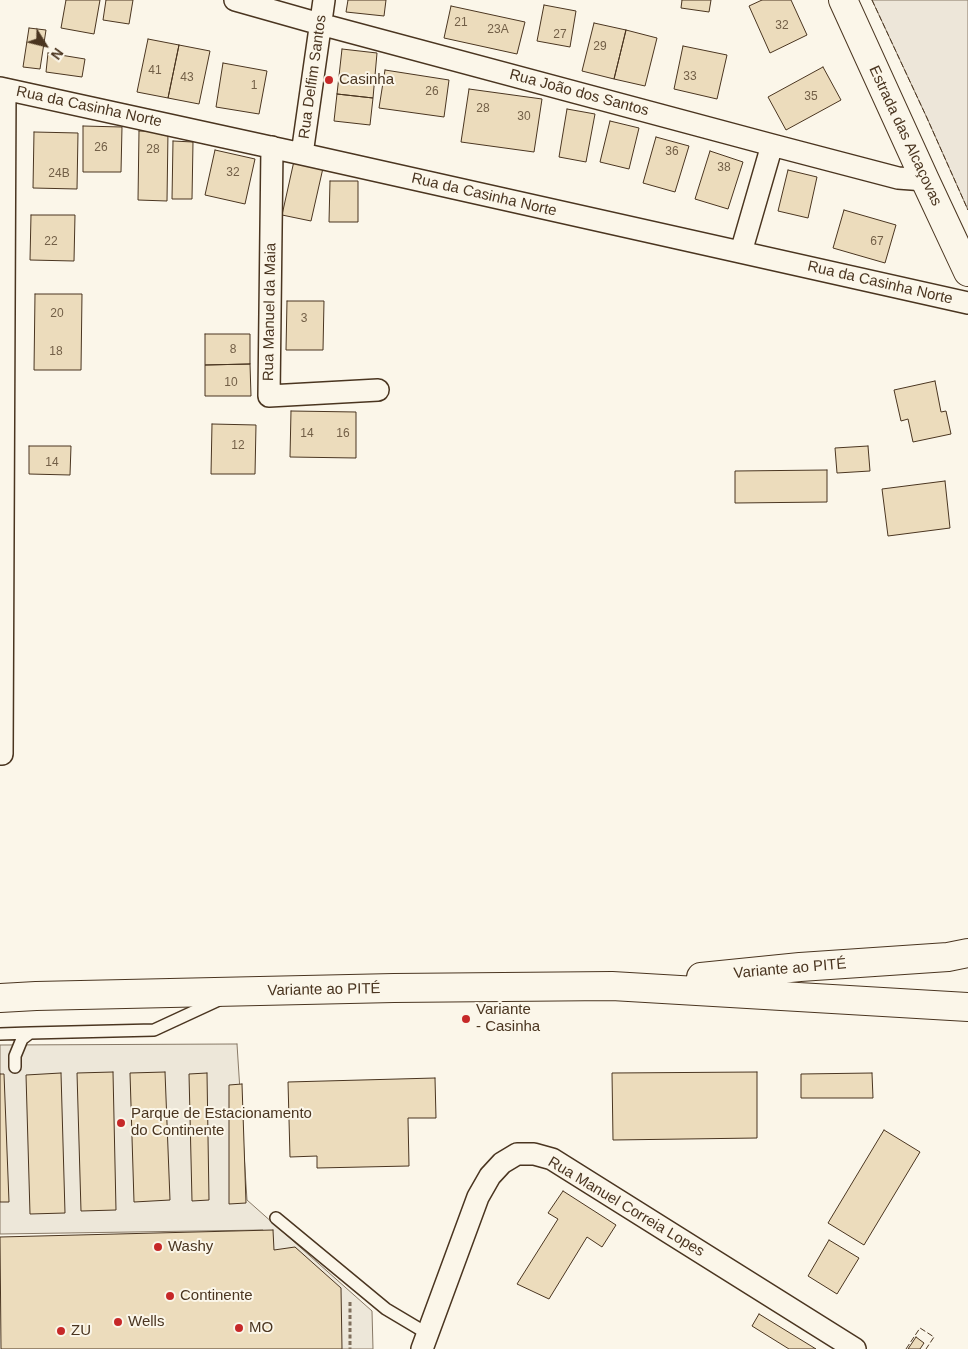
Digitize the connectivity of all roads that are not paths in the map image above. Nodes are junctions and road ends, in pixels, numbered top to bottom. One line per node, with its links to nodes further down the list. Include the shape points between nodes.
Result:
1 (236, 0): 4 (street, Rua João dos Santos)
2 (324, 0): 4 (street, Rua Delfim Santos)
3 (843, 0): 9 (main road, Estrada das Alcaçovas)
4 (320, 24): 6 (street, Rua João dos Santos); 8 (street, Rua Delfim Santos)
5 (3, 89): 7 (street, Rua da Casinha Norte); 14 (street)
6 (772, 145): 9 (street, Rua João dos Santos, via 898,178); 10 (street)
7 (272, 148): 8 (street, Rua da Casinha Norte); 13 (street, Rua Manuel da Maia, via 269,396)
8 (302, 154): 10 (street, Rua da Casinha Norte)
9 (924, 180): 11 (main road, Estrada das Alcaçovas)
10 (740, 252): 12 (street, Rua da Casinha Norte)
11 (968, 272)
12 (968, 303)
13 (378, 390)
14 (1, 563): 15 (street)
15 (1, 754)
16 (968, 953): 17 (main road, Variante ao PITÉ)
17 (612, 986): 18 (main road, Variante ao PITÉ); 20 (main road, Variante ao PITÉ)
18 (237, 992): 19 (main road, Variante ao PITÉ); 21 (lane, via 154,1030)
19 (0, 996)
20 (968, 1007)
21 (30, 1033): 22 (lane); 23 (lane, via 22,1039 15,1056)
22 (0, 1034)
23 (15, 1066)
24 (276, 1218): 25 (lane)
25 (425, 1342): 26 (street, Rua Manuel Correia Lopes, via 478,1197 490,1176 517,1154 534,1154 552,1159)
26 (855, 1349)

